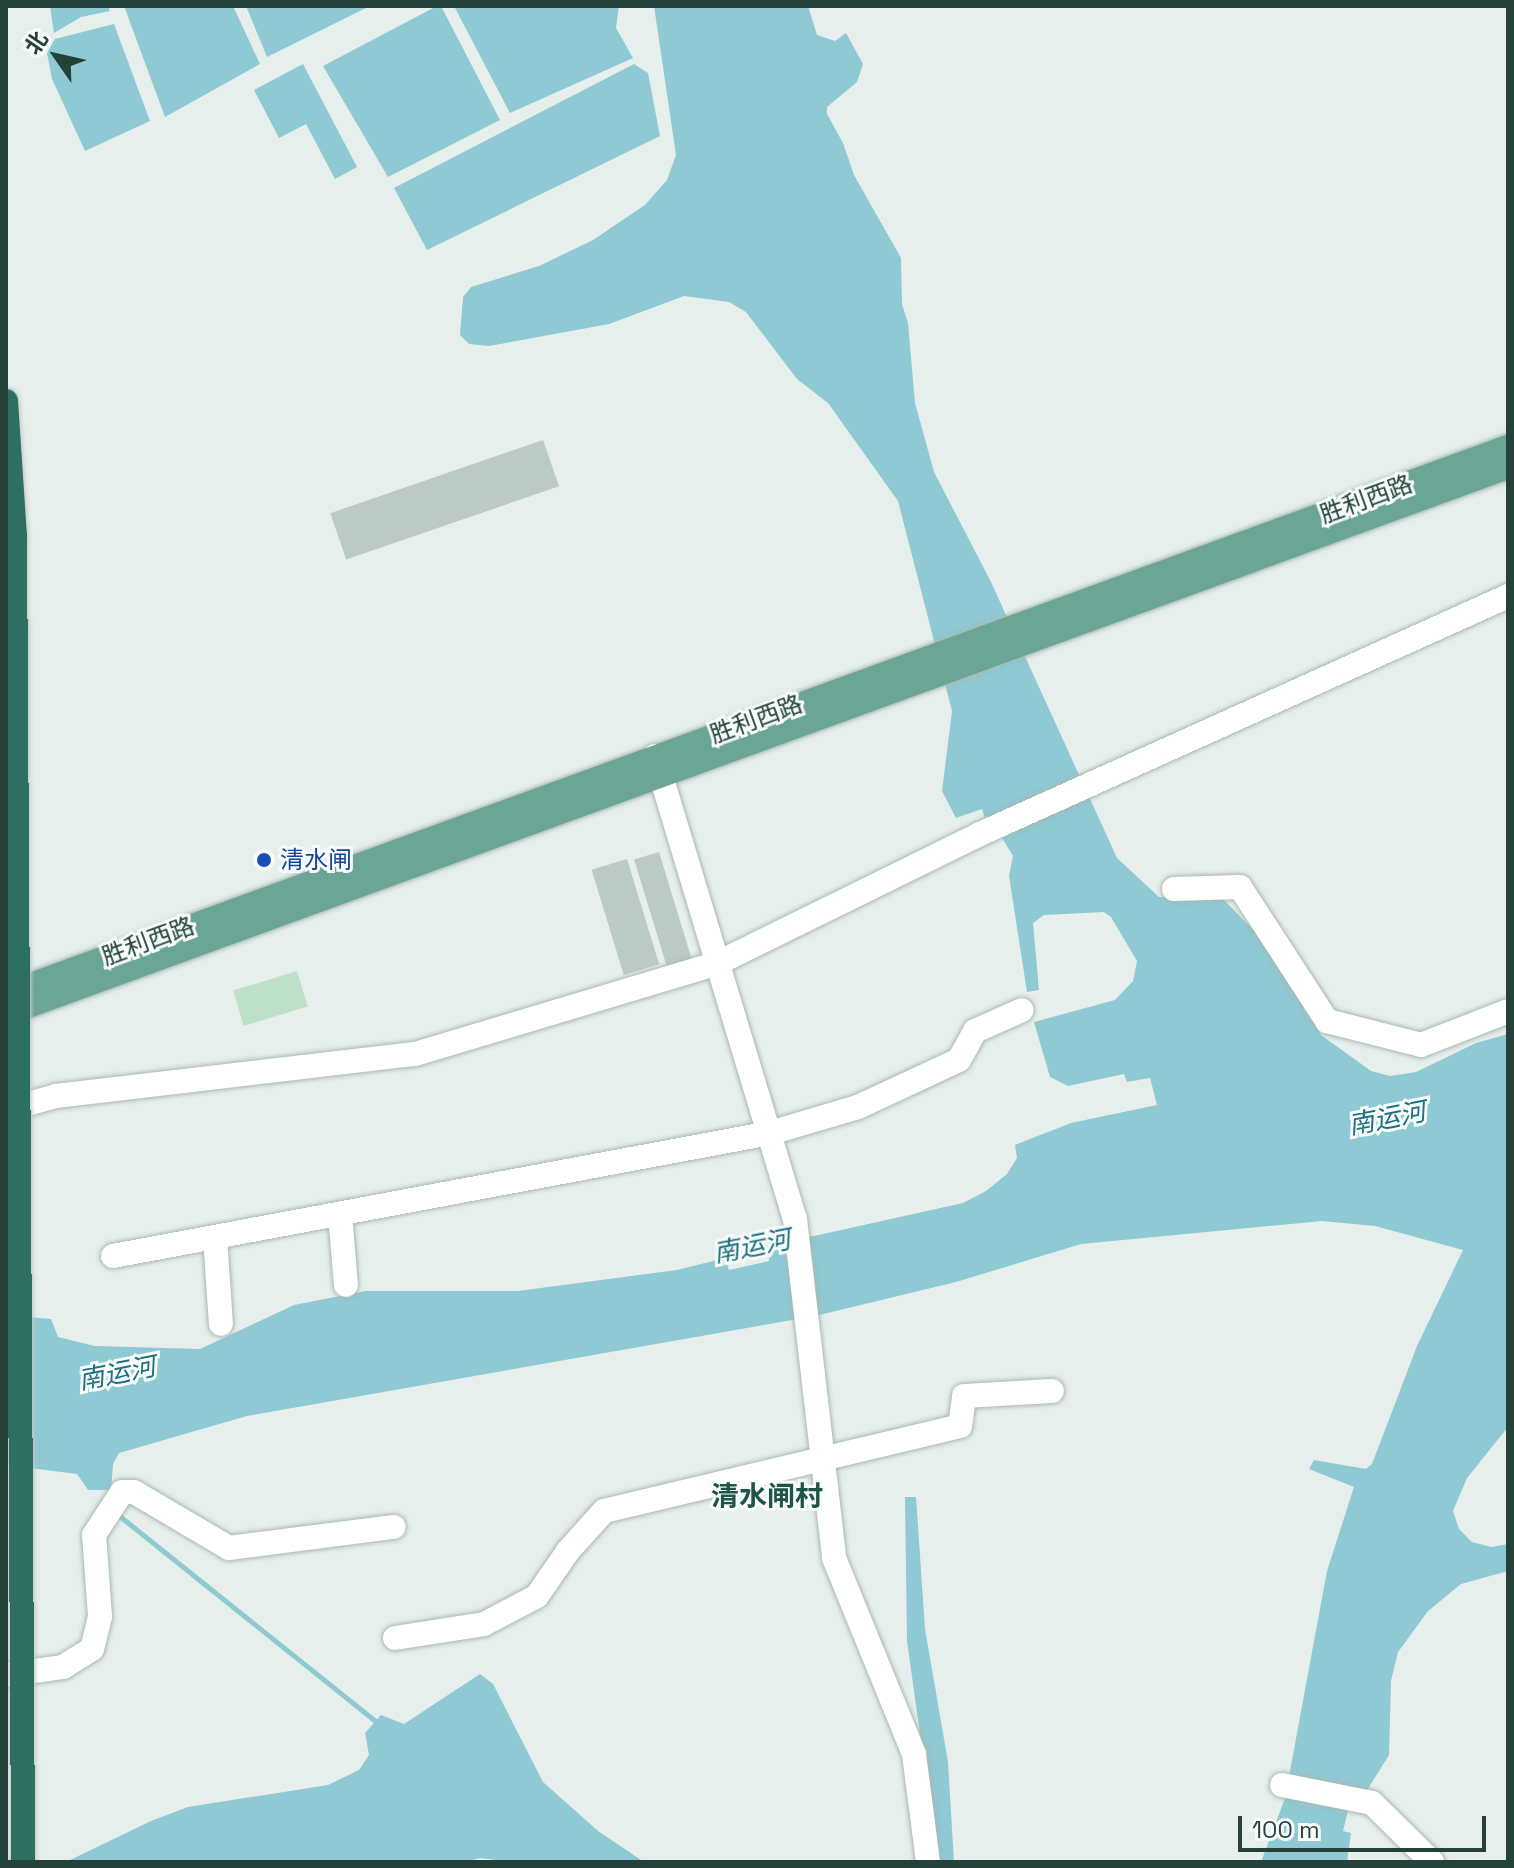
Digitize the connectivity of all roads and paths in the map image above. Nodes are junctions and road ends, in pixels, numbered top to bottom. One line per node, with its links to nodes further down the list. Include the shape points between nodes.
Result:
1 (6, 401): 26 (highway, bridge, via 15,536)
2 (1508, 447): 5 (main road, 胜利西路)
3 (1508, 467): 5 (main road, 胜利西路)
4 (1508, 596): 8 (street, via 980,834)
5 (1022, 632): 6 (main road, 胜利西路)
6 (658, 764): 8 (street); 9 (main road, 胜利西路); 12 (main road, 胜利西路)
7 (1174, 889): 11 (street, via 1240,887 1327,1021 1421,1045)
8 (718, 963): 13 (street, via 415,1054 56,1096); 14 (street)
9 (6, 994)
10 (1022, 1010): 14 (street, via 975,1031 959,1060 858,1107)
11 (1508, 1011)
12 (6, 1014)
13 (6, 1110)
14 (770, 1133): 15 (street); 21 (street, via 795,1219)
15 (340, 1214): 16 (street); 18 (street)
16 (215, 1237): 17 (street); 19 (street)
17 (113, 1256)
18 (346, 1285)
19 (221, 1324)
20 (1052, 1391): 21 (street, via 964,1396 960,1426)
21 (824, 1460): 23 (street, via 604,1511 537,1596 484,1624); 27 (street, via 834,1558 914,1754)
22 (394, 1527): 24 (street, via 229,1548 134,1492 122,1492 94,1535 100,1616 92,1649 63,1667)
23 (395, 1638)
24 (6, 1675)
25 (1282, 1785): 28 (street, via 1372,1803)
26 (23, 1862)
27 (928, 1862)
28 (1432, 1862)

